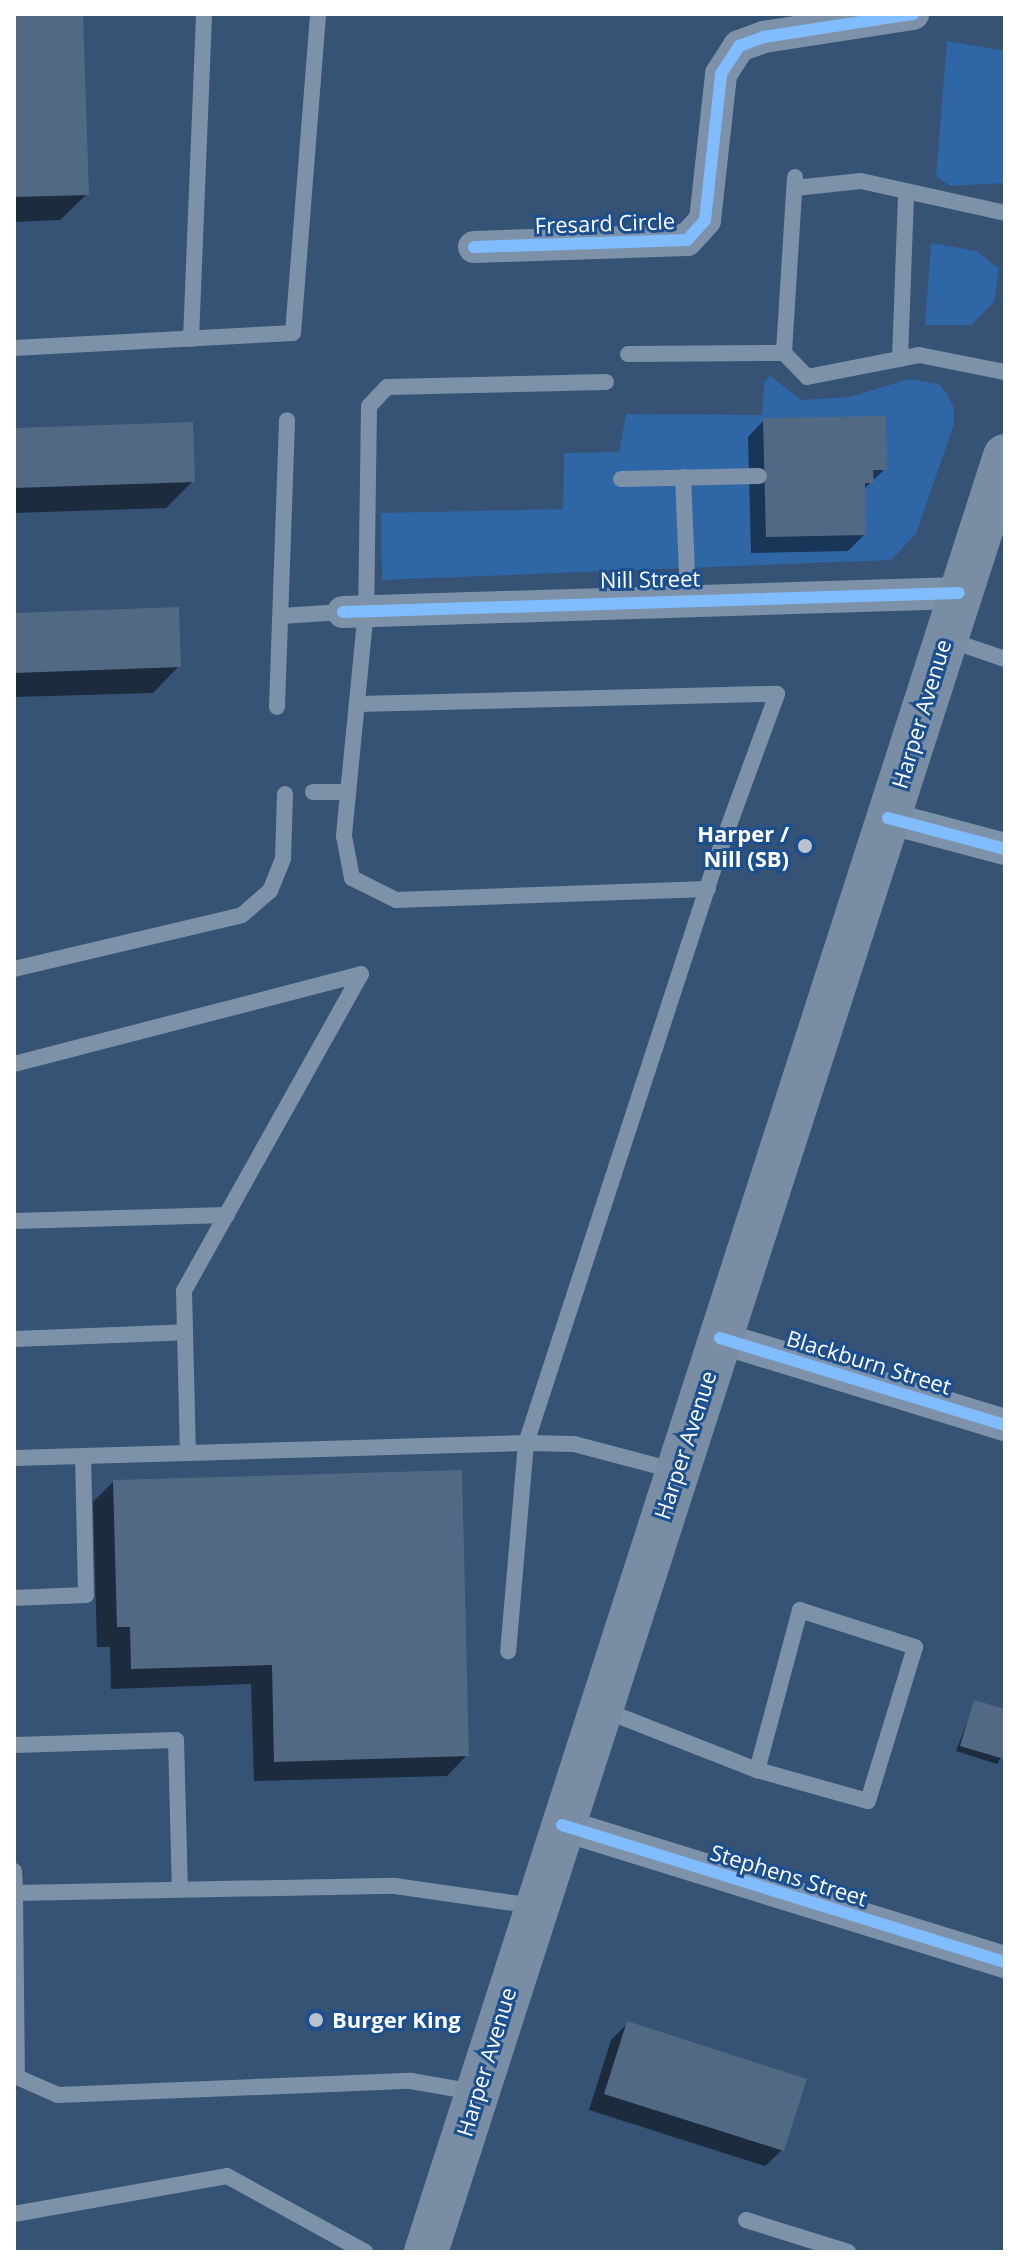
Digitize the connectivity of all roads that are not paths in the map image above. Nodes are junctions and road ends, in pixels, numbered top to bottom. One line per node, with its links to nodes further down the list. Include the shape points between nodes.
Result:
1 (204, 14): 7 (lane)
2 (318, 14): 7 (lane, via 293,333)
3 (913, 14): 6 (street, Fresard Circle, via 764,37 733,52 721,74 705,220 687,240)
4 (906, 192): 5 (lane); 9 (lane, via 861,181 795,182); 11 (lane)
5 (1005, 213)
6 (474, 247)
7 (191, 339): 8 (lane)
8 (14, 348)
9 (784, 353): 10 (lane); 11 (lane, via 807,377)
10 (628, 354)
11 (900, 359): 12 (lane, via 919,355)
12 (1005, 372)
13 (606, 382): 21 (lane, via 387,387 369,406)
14 (287, 420): 22 (lane)
15 (1005, 456): 19 (main road, Harper Avenue)
16 (759, 476): 17 (lane)
17 (683, 477): 18 (lane); 20 (lane)
18 (621, 479)
19 (959, 593): 20 (street, Nill Street); 23 (main road, Harper Avenue)
20 (688, 598): 21 (street, Nill Street)
21 (355, 611): 22 (lane); 25 (lane)
22 (281, 616): 26 (lane)
23 (944, 639): 24 (lane); 30 (main road, Harper Avenue)
24 (1005, 659)
25 (359, 704): 28 (lane); 32 (lane, via 777,694)
26 (277, 707)
27 (313, 792): 28 (lane)
28 (347, 792): 32 (lane, via 344,836 352,878 396,900)
29 (285, 794): 33 (lane, via 283,858 270,891 242,915)
30 (888, 818): 31 (street); 38 (main road, Harper Avenue)
31 (1005, 849)
32 (708, 889): 41 (lane)
33 (14, 969)
34 (14, 1064): 35 (lane, via 361,974)
35 (227, 1215): 36 (lane); 37 (lane, via 184,1291)
36 (14, 1221)
37 (185, 1332): 39 (lane); 42 (lane)
38 (720, 1338): 40 (street, Blackburn Street); 45 (main road, Harper Avenue)
39 (14, 1339)
40 (1005, 1425)
41 (526, 1443): 42 (lane); 45 (lane, via 574,1444); 47 (lane)
42 (188, 1453): 43 (lane)
43 (83, 1456): 44 (lane); 46 (lane, via 86,1595)
44 (14, 1458)
45 (676, 1471): 48 (main road, Harper Avenue)
46 (14, 1598)
47 (508, 1651)
48 (599, 1709): 50 (lane); 51 (main road, Harper Avenue)
49 (14, 1745): 53 (lane, via 176,1740)
50 (757, 1770): 50 (lane, via 868,1801 915,1647 800,1610)
51 (562, 1825): 55 (main road, Harper Avenue); 56 (street, Stephens Street)
52 (14, 1871): 54 (lane)
53 (180, 1888): 54 (lane); 55 (lane, via 395,1886)
54 (15, 1893): 57 (lane, via 17,2077 58,2095 411,2081)
55 (534, 1906): 57 (main road, Harper Avenue)
56 (1005, 1962)
57 (478, 2093): 61 (main road, Harper Avenue)
58 (14, 2214): 60 (lane, via 227,2176)
59 (746, 2220): 62 (lane)
60 (365, 2252)
61 (426, 2252)
62 (848, 2252)

